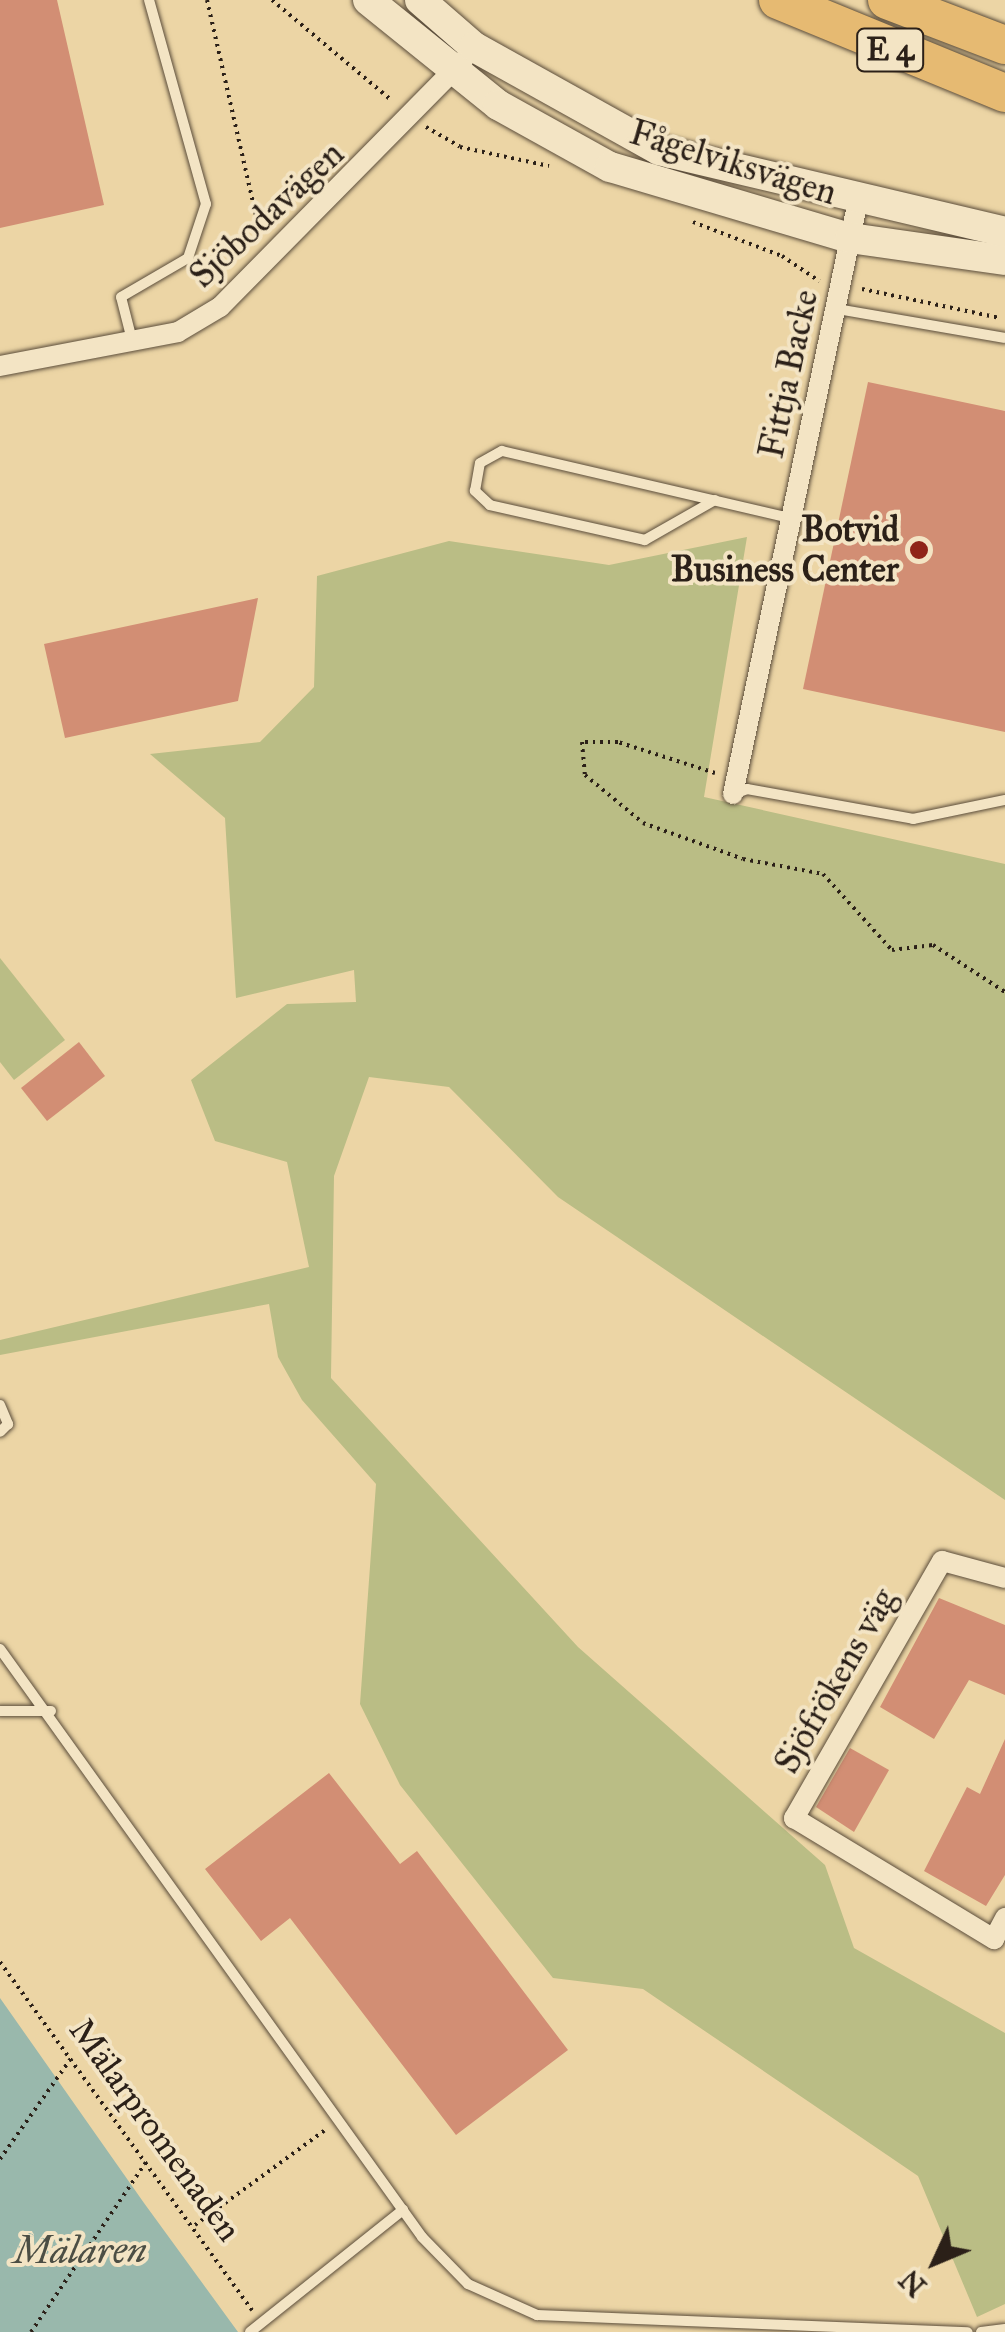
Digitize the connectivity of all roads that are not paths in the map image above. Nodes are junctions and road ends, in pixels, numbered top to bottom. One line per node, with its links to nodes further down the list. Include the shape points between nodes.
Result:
1 (149, 0): 16 (lane, via 206,204 188,258 120,297)
2 (368, 0): 8 (main road, Fågelviksvägen)
3 (420, 0): 7 (main road, Fågelviksvägen)
4 (778, 0): 9 (highway, E 4)
5 (887, 0): 6 (highway, E 4)
6 (1005, 45)
7 (474, 47): 8 (street, Sjöbodavägen); 10 (main road, Fågelviksvägen, via 659,150)
8 (453, 73): 12 (main road, Fågelviksvägen, via 610,166); 16 (street, Sjöbodavägen, via 264,271 178,332)
9 (1005, 93)
10 (858, 201): 11 (main road, Fågelviksvägen); 12 (street, Fittja Backe)
11 (1005, 232)
12 (850, 238): 13 (main road, Fågelviksvägen); 14 (street, Fittja Backe)
13 (1005, 260)
14 (837, 308): 15 (lane); 19 (street, Fittja Backe)
15 (1005, 338)
16 (132, 340): 17 (street, Sjöbodavägen)
17 (0, 366)
18 (715, 500): 18 (lane, via 502,451 480,463 475,492 490,505 645,540); 19 (lane)
19 (792, 518): 20 (street, Fittja Backe)
20 (733, 794): 21 (lane, via 747,788 913,819)
21 (1005, 800)
22 (0, 1404): 23 (lane, via 8,1424)
23 (0, 1432)
24 (1005, 1578): 28 (street, Sjöfrökens väg, via 942,1561 794,1818 994,1938)
25 (0, 1648): 26 (lane)
26 (51, 1710): 27 (lane); 29 (lane)
27 (0, 1711)
28 (1005, 1918)
29 (403, 2210): 30 (lane); 32 (lane, via 468,2284 538,2316)
30 (254, 2328)
31 (1005, 2329): 33 (lane)
32 (968, 2332)
33 (981, 2332)

